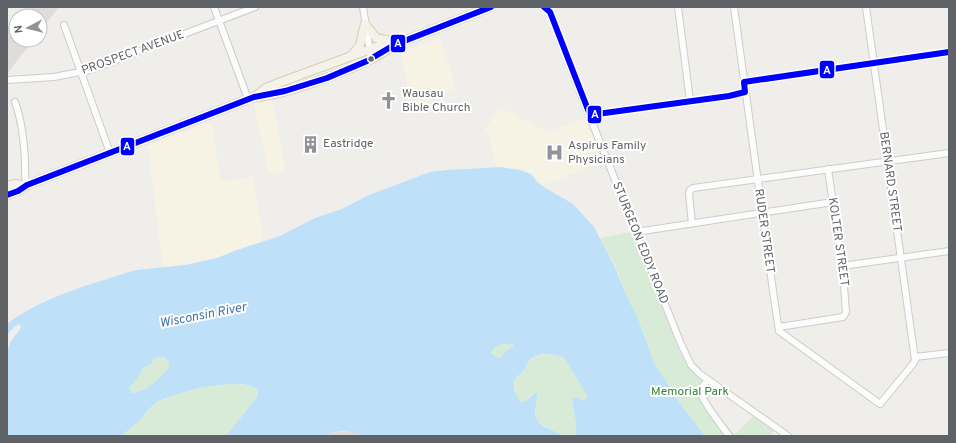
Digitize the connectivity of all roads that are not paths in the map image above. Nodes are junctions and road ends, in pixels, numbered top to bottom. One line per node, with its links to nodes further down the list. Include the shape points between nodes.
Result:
1 (214, 7): 10 (street)
2 (255, 7): 10 (street, PROSPECT AVENUE)
3 (363, 7): 11 (street)
4 (491, 7): 13 (main road)
5 (544, 7): 9 (street)
6 (678, 7): 24 (street)
7 (734, 7): 21 (street, RUDER STREET)
8 (866, 7): 18 (street, BERNARD STREET)
9 (549, 9): 26 (street, STURGEON EDDY ROAD)
10 (219, 21): 19 (street, PROSPECT AVENUE); 23 (street)
11 (365, 24): 13 (main road, via 376,38); 14 (street); 16 (main road, via 360,45)
12 (64, 25): 19 (street)
13 (397, 44): 14 (main road, via 383,44); 17 (main road)
14 (369, 49): 16 (main road); 17 (street)
15 (949, 52): 18 (street)
16 (351, 56): 23 (main road, via 268,87)
17 (371, 58): 23 (main road, via 296,88)
18 (874, 63): 21 (street); 29 (street, BERNARD STREET)
19 (81, 72): 20 (street, PROSPECT AVENUE, via 59,77); 27 (street)
20 (7, 80)
21 (744, 82): 22 (street, RUDER STREET)
22 (745, 92): 24 (street); 31 (street, RUDER STREET)
23 (251, 98): 27 (main road)
24 (690, 101): 26 (street)
25 (15, 102): 32 (street)
26 (590, 115): 38 (street, STURGEON EDDY ROAD)
27 (110, 153): 32 (main road)
28 (949, 153): 29 (street)
29 (887, 161): 30 (street); 40 (street, BERNARD STREET)
30 (828, 169): 31 (street); 35 (street, KOLTER STREET)
31 (757, 178): 36 (street, RUDER STREET); 37 (street, via 691,189 689,194)
32 (27, 185): 33 (main road); 34 (main road)
33 (7, 186)
34 (7, 195)
35 (833, 202): 36 (street); 41 (street, KOLTER STREET)
36 (762, 213): 37 (street); 42 (street, RUDER STREET)
37 (692, 223): 38 (street)
38 (636, 232): 45 (street, STURGEON EDDY ROAD, via 692,367)
39 (949, 251): 40 (street)
40 (900, 258): 41 (street); 44 (street, BERNARD STREET)
41 (842, 266): 42 (street, KOLTER STREET, via 847,309 845,315)
42 (779, 327): 44 (street, via 779,331 790,340 880,404 913,364)
43 (949, 353): 44 (street)
44 (914, 358)
45 (708, 380): 46 (street, via 702,394); 47 (street, STURGEON EDDY ROAD)
46 (729, 436)
47 (788, 436)

